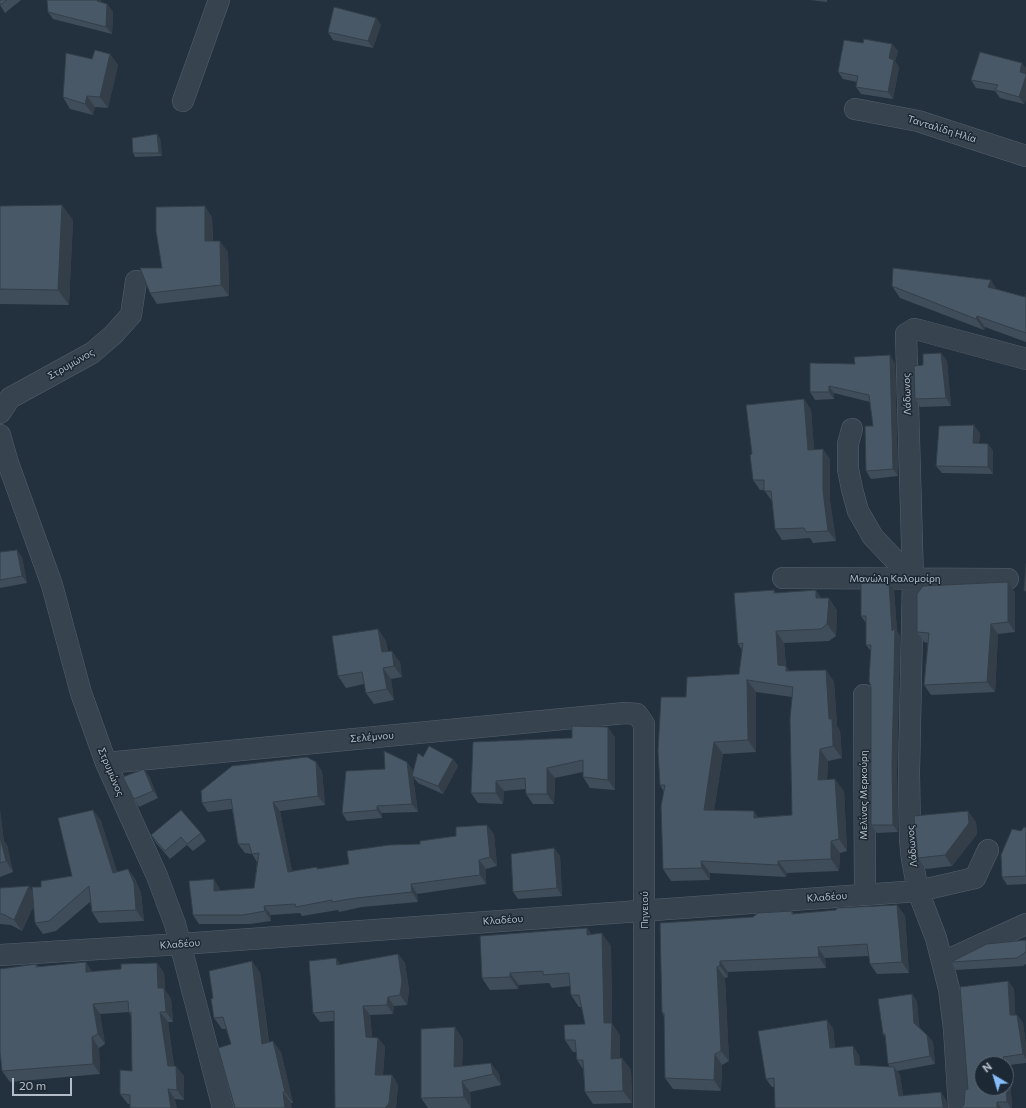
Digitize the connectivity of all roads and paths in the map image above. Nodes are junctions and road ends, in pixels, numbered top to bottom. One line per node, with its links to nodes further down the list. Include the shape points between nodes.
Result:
1 (219, 0): 2 (street)
2 (183, 101)
3 (856, 109): 4 (street, Τανταλίδη Ηλία, via 918,121)
4 (1026, 156)
5 (136, 281): 7 (street, Στρυμώνος, via 131,315 113,334 92,353 10,398)
6 (1026, 359): 11 (street, Λάδωνος, via 919,330 914,329 906,334)
7 (0, 413)
8 (852, 429): 11 (street, via 848,444 848,469 858,511 874,537)
9 (0, 435): 15 (street, Στρυμώνος, via 52,585 81,693)
10 (783, 578): 11 (street, Μανώλη Καλομοίρη)
11 (913, 579): 12 (street, Μανώλη Καλομοίρη); 17 (street, Λάδωνος, via 910,840)
12 (1008, 579)
13 (864, 695): 18 (street, Μελίνας Μερκούρη)
14 (637, 714): 15 (street, Σελέμνου, via 632,712); 19 (street, Πηνειού, via 644,724)
15 (106, 763): 21 (street, Στρυμώνος, via 157,876)
16 (988, 850): 17 (street, Κλαδέου, via 975,878)
17 (918, 891): 18 (street, Κλαδέου); 23 (street, Λάδωνος)
18 (865, 895): 19 (street, Κλαδέου)
19 (646, 910): 21 (street, Κλαδέου); 25 (street, Πηνειού)
20 (1026, 924): 23 (street)
21 (181, 944): 22 (street, Κλαδέου); 24 (street, Στρυμώνος)
22 (0, 955)
23 (944, 962): 26 (street, Λάδωνος, via 954,1029)
24 (223, 1108)
25 (644, 1108)
26 (959, 1108)

